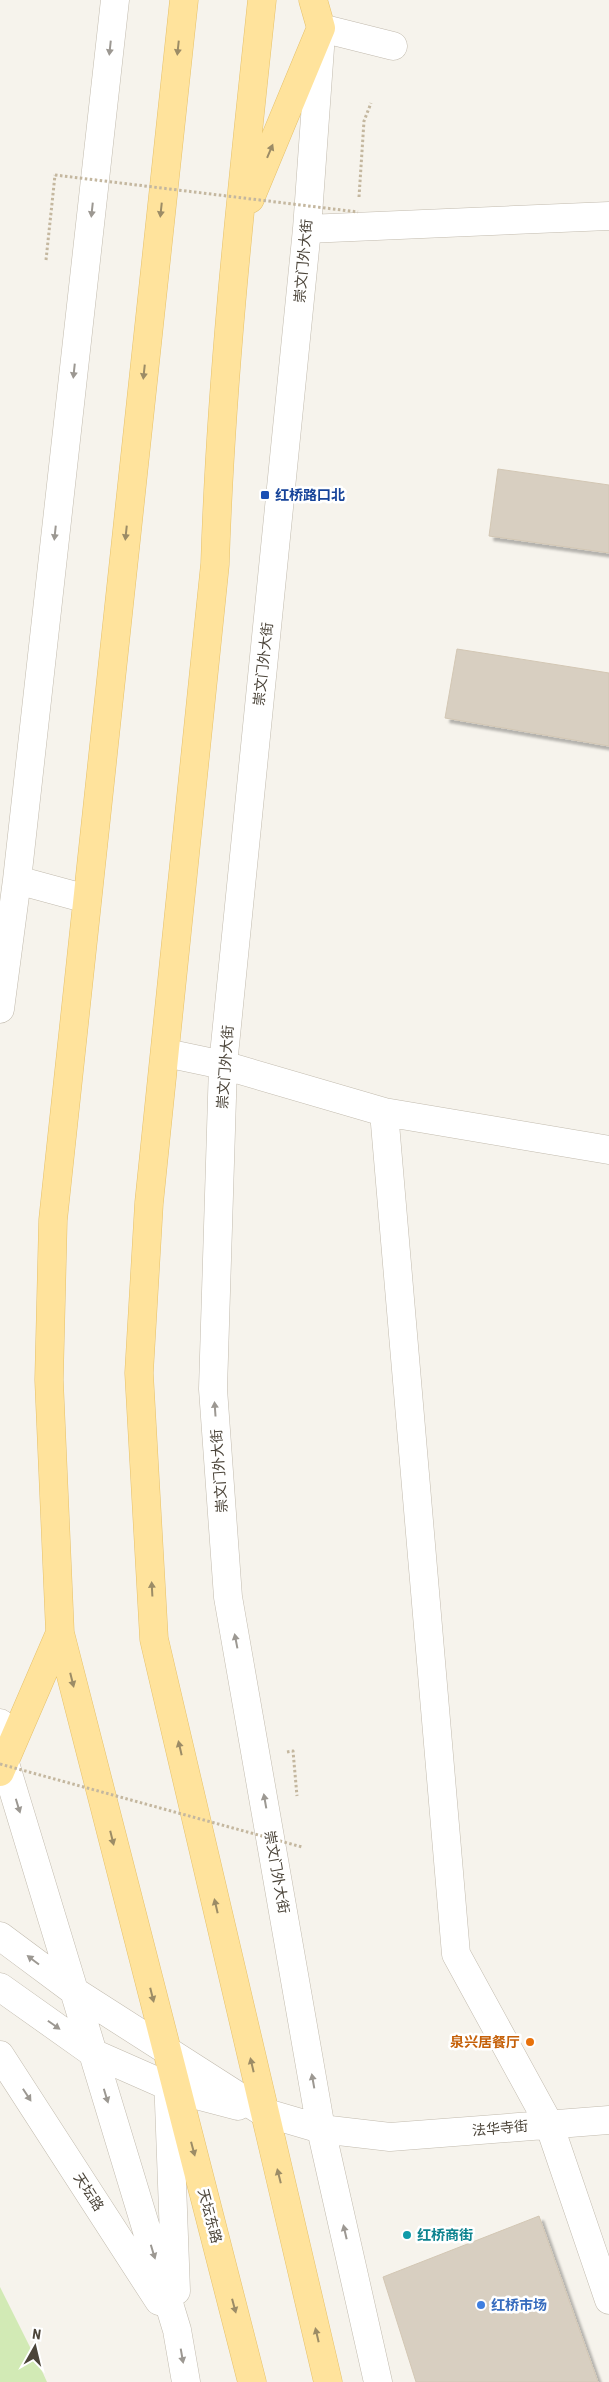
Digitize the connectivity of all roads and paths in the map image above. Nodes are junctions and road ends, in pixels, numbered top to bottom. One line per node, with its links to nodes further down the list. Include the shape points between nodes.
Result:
1 (116, 0): 13 (street, one-way to 13)
2 (184, 0): 15 (main road, one-way to 15)
3 (262, 0): 10 (main road)
4 (313, 0): 6 (main road)
5 (323, 0): 6 (street, 崇文门外大街)
6 (321, 28): 7 (street); 10 (main road, one-way to 6); 11 (street, 崇文门外大街)
7 (393, 46)
8 (371, 103): 12 (path, bridge, via 364,122 358,212 56,175)
9 (609, 216): 11 (street)
10 (238, 229): 17 (main road, via 217,488 215,564)
11 (307, 229): 18 (street, 崇文门外大街)
12 (46, 260)
13 (12, 816): 14 (street)
14 (17, 880): 15 (street); 16 (street)
15 (87, 899): 21 (main road, via 53,1220 49,1380)
16 (0, 1009)
17 (166, 1053): 18 (street); 32 (main road, one-way to 17, via 154,1639 139,1373 149,1204)
18 (223, 1065): 19 (street); 35 (street, 崇文门外大街, one-way to 18, via 228,1597 214,1389)
19 (384, 1112): 20 (street); 34 (street, via 456,1954)
20 (609, 1150)
21 (60, 1633): 23 (main road); 28 (main road, one-way to 28)
22 (0, 1723): 23 (street)
23 (1, 1765): 24 (path, bridge); 27 (street, one-way to 27)
24 (302, 1847)
25 (0, 1936): 27 (street, one-way to 25)
26 (0, 1987): 29 (street, one-way to 29)
27 (74, 1991): 28 (street); 29 (street)
28 (167, 2052): 31 (main road, 天坛东路); 32 (street)
29 (93, 2053): 31 (street); 37 (street, one-way to 37)
30 (0, 2055): 37 (street, 天坛路, one-way to 37)
31 (172, 2087): 32 (street); 37 (street); 39 (main road, 天坛东路, one-way to 39)
32 (263, 2112): 35 (street, 法华寺街); 40 (main road, one-way to 32)
33 (609, 2120): 34 (street, 法华寺街)
34 (549, 2124): 35 (street, 法华寺街, via 390,2137); 36 (street)
35 (321, 2130): 41 (street, 崇文门外大街, one-way to 35)
36 (609, 2300)
37 (177, 2330): 38 (street, one-way to 38)
38 (186, 2382)
39 (252, 2382)
40 (328, 2382)
41 (378, 2382)

